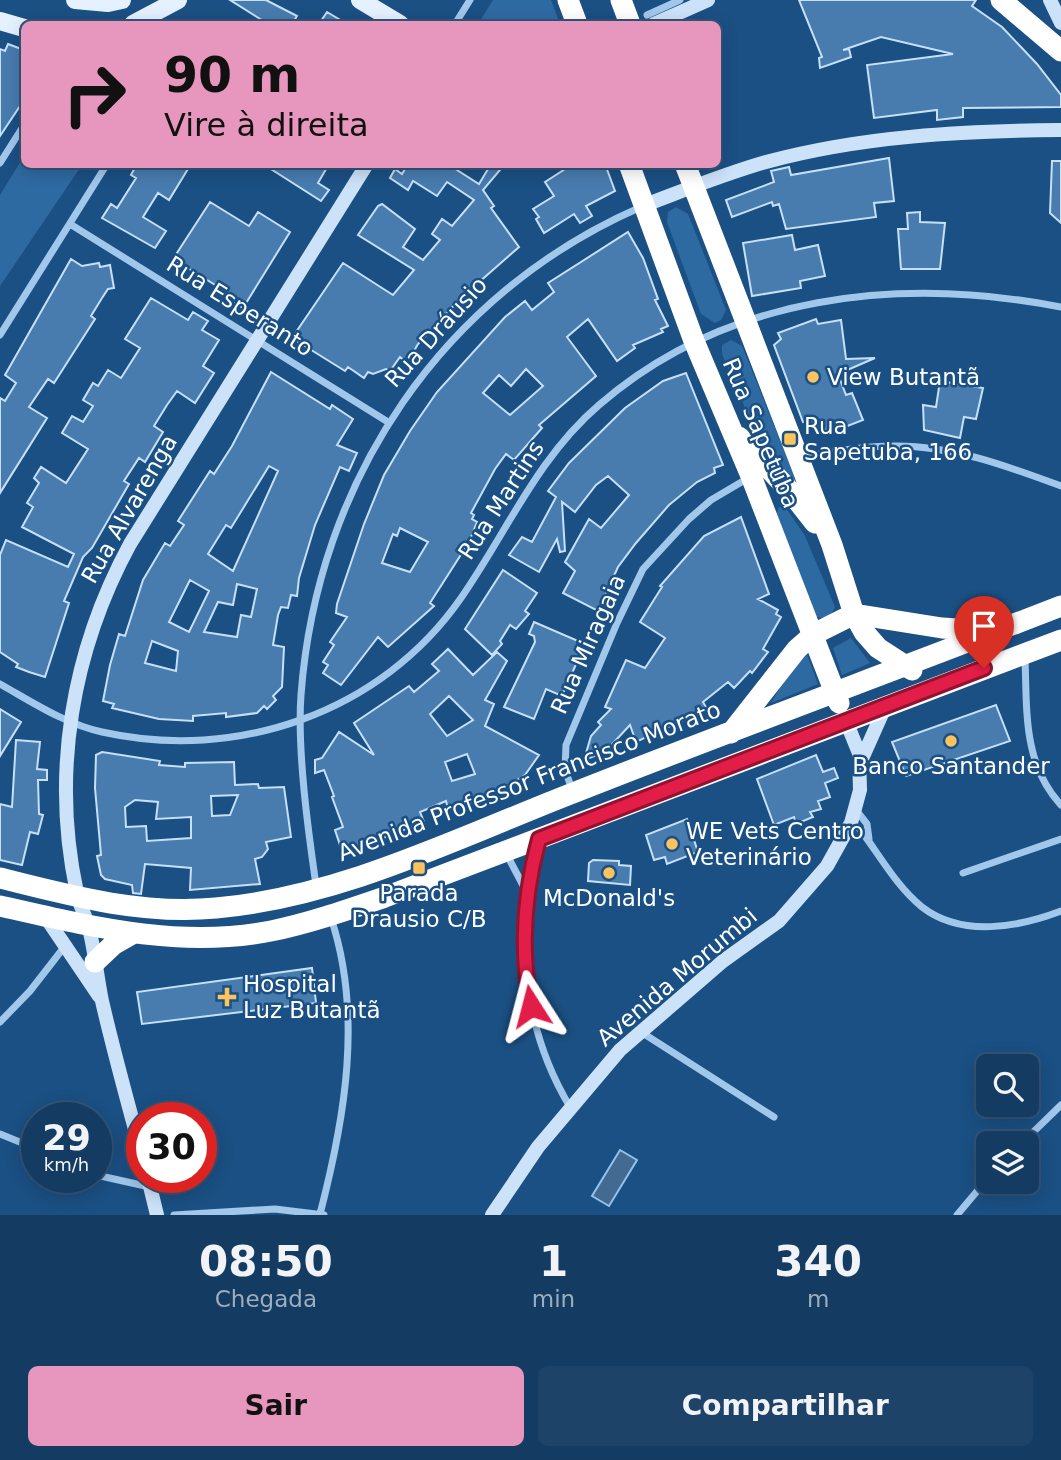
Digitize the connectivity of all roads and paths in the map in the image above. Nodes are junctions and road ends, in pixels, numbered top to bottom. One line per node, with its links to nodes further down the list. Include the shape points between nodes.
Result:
1 (75, 0): 2 (main road)
2 (122, 0)
3 (178, 0): 13 (main road)
4 (360, 0): 14 (main road)
5 (470, 0): 15 (street)
6 (568, 0): 16 (highway)
7 (621, 0): 17 (highway)
8 (680, 0): 17 (street)
9 (709, 0): 17 (street)
10 (1001, 0): 20 (highway)
11 (1050, 0): 18 (street)
12 (0, 21): 19 (main road)
13 (139, 21)
14 (395, 21)
15 (457, 21)
16 (576, 21)
17 (644, 21)
18 (1061, 23)
19 (21, 27)
20 (1061, 51)
21 (21, 130): 23 (street)
22 (1061, 130): 28 (street, Rua Dráusio, via 973,131 819,150 765,162)
23 (0, 163)
24 (105, 168): 30 (street)
25 (364, 168): 34 (street, Rua Alvarenga)
26 (631, 168): 29 (highway, Rua Sapetuba)
27 (686, 168): 28 (highway, Rua Sapetuba)
28 (693, 187): 29 (street, Rua Dráusio); 32 (highway, Rua Sapetuba)
29 (645, 205): 35 (highway, Rua Sapetuba); 36 (street, Rua Dráusio, via 572,240 514,282 451,342)
30 (70, 224): 33 (street); 34 (street, Rua Esperanto)
31 (1061, 307): 32 (street, Rua Martins, via 951,291 909,292 844,297)
32 (744, 321): 35 (street, Rua Martins); 38 (highway, Rua Sapetuba)
33 (0, 335)
34 (257, 339): 36 (street, Rua Esperanto); 56 (street, Rua Alvarenga, via 107,586 78,676)
35 (694, 341): 37 (highway, Rua Sapetuba); 57 (street, Rua Martins, via 618,389 561,442 461,597 416,652 372,686)
36 (388, 422): 57 (street, Rua Dráusio, via 342,514 325,564 308,644)
37 (732, 431): 39 (highway, Rua Sapetuba); 41 (highway, via 789,490)
38 (797, 457): 40 (street, via 910,446 989,461); 41 (highway, Rua Sapetuba)
39 (751, 476): 43 (highway, Rua Sapetuba); 60 (street, Rua Miragaia, via 689,519 634,585 566,745 565,770)
40 (1061, 486)
41 (832, 545): 44 (highway, Rua Sapetuba)
42 (1061, 606): 45 (highway, Avenida Professor Francisco Morato)
43 (805, 612): 46 (highway, Rua Sapetuba); 49 (highway)
44 (854, 614): 45 (highway); 46 (highway); 50 (highway, Rua Sapetuba, via 878,648)
45 (996, 631): 50 (highway, Avenida Professor Francisco Morato)
46 (814, 634): 49 (highway); 53 (highway, Rua Sapetuba)
47 (1061, 640): 48 (highway)
48 (1024, 654): 51 (highway); 61 (street, via 1028,734 1035,766)
49 (790, 657): 58 (highway)
50 (905, 667): 51 (highway, Rua Sapetuba); 53 (highway, Avenida Professor Francisco Morato)
51 (943, 682): 54 (highway)
52 (0, 684): 56 (street, Rua Martins)
53 (835, 692): 55 (highway, Rua Sapetuba); 58 (highway, Avenida Professor Francisco Morato)
54 (886, 705): 55 (highway); 59 (street, Avenida Morumbi)
55 (846, 721): 59 (street, Avenida Morumbi); 64 (highway)
56 (70, 722): 57 (street, Rua Martins, via 141,739 188,741 257,733); 72 (street, Rua Alvarenga, via 66,805)
57 (300, 722): 70 (street, Rua Dráusio)
58 (731, 733): 60 (highway, Avenida Professor Francisco Morato)
59 (861, 761): 62 (street, Avenida Morumbi)
60 (573, 793): 70 (highway, Avenida Professor Francisco Morato)
61 (1061, 805)
62 (856, 810): 63 (street, Avenida Morumbi); 66 (street, via 867,824)
63 (850, 825): 66 (street, via 859,828); 83 (street, Avenida Morumbi, via 827,866 787,913)
64 (539, 839): 67 (highway); 71 (street)
65 (1061, 839): 68 (street)
66 (869, 843): 74 (street, via 907,892 938,916 992,928 1019,925)
67 (504, 852): 71 (street); 76 (highway)
68 (963, 873)
69 (0, 878): 72 (highway, Avenida Professor Francisco Morato)
70 (317, 890): 72 (highway, Avenida Professor Francisco Morato, via 195,910)
71 (526, 892): 86 (street, via 526,963 533,1017 542,1054)
72 (77, 898): 77 (street, Rua Alvarenga)
73 (0, 906): 75 (highway)
74 (1061, 911)
75 (45, 916): 77 (highway); 79 (street, Rua Alvarenga)
76 (330, 916): 78 (highway, via 233,936); 93 (street, via 342,958 347,1005 346,1076)
77 (89, 926): 78 (highway); 80 (street, Rua Alvarenga)
78 (134, 933): 80 (highway)
79 (66, 945): 81 (street, Rua Alvarenga); 82 (street)
80 (95, 962): 81 (street, Rua Alvarenga)
81 (102, 1000): 84 (street, Rua Alvarenga)
82 (0, 1021)
83 (640, 1031): 86 (street, Avenida Morumbi); 87 (street)
84 (128, 1102)
85 (1061, 1105): 88 (street)
86 (570, 1108): 96 (street, Avenida Morumbi)
87 (774, 1117)
88 (1034, 1131)
89 (0, 1134): 90 (street)
90 (21, 1143)
91 (976, 1192): 97 (street)
92 (152, 1193): 94 (street)
93 (323, 1214): 95 (street, via 275,1209)
94 (157, 1215)
95 (174, 1215)
96 (492, 1215)
97 (957, 1215)

